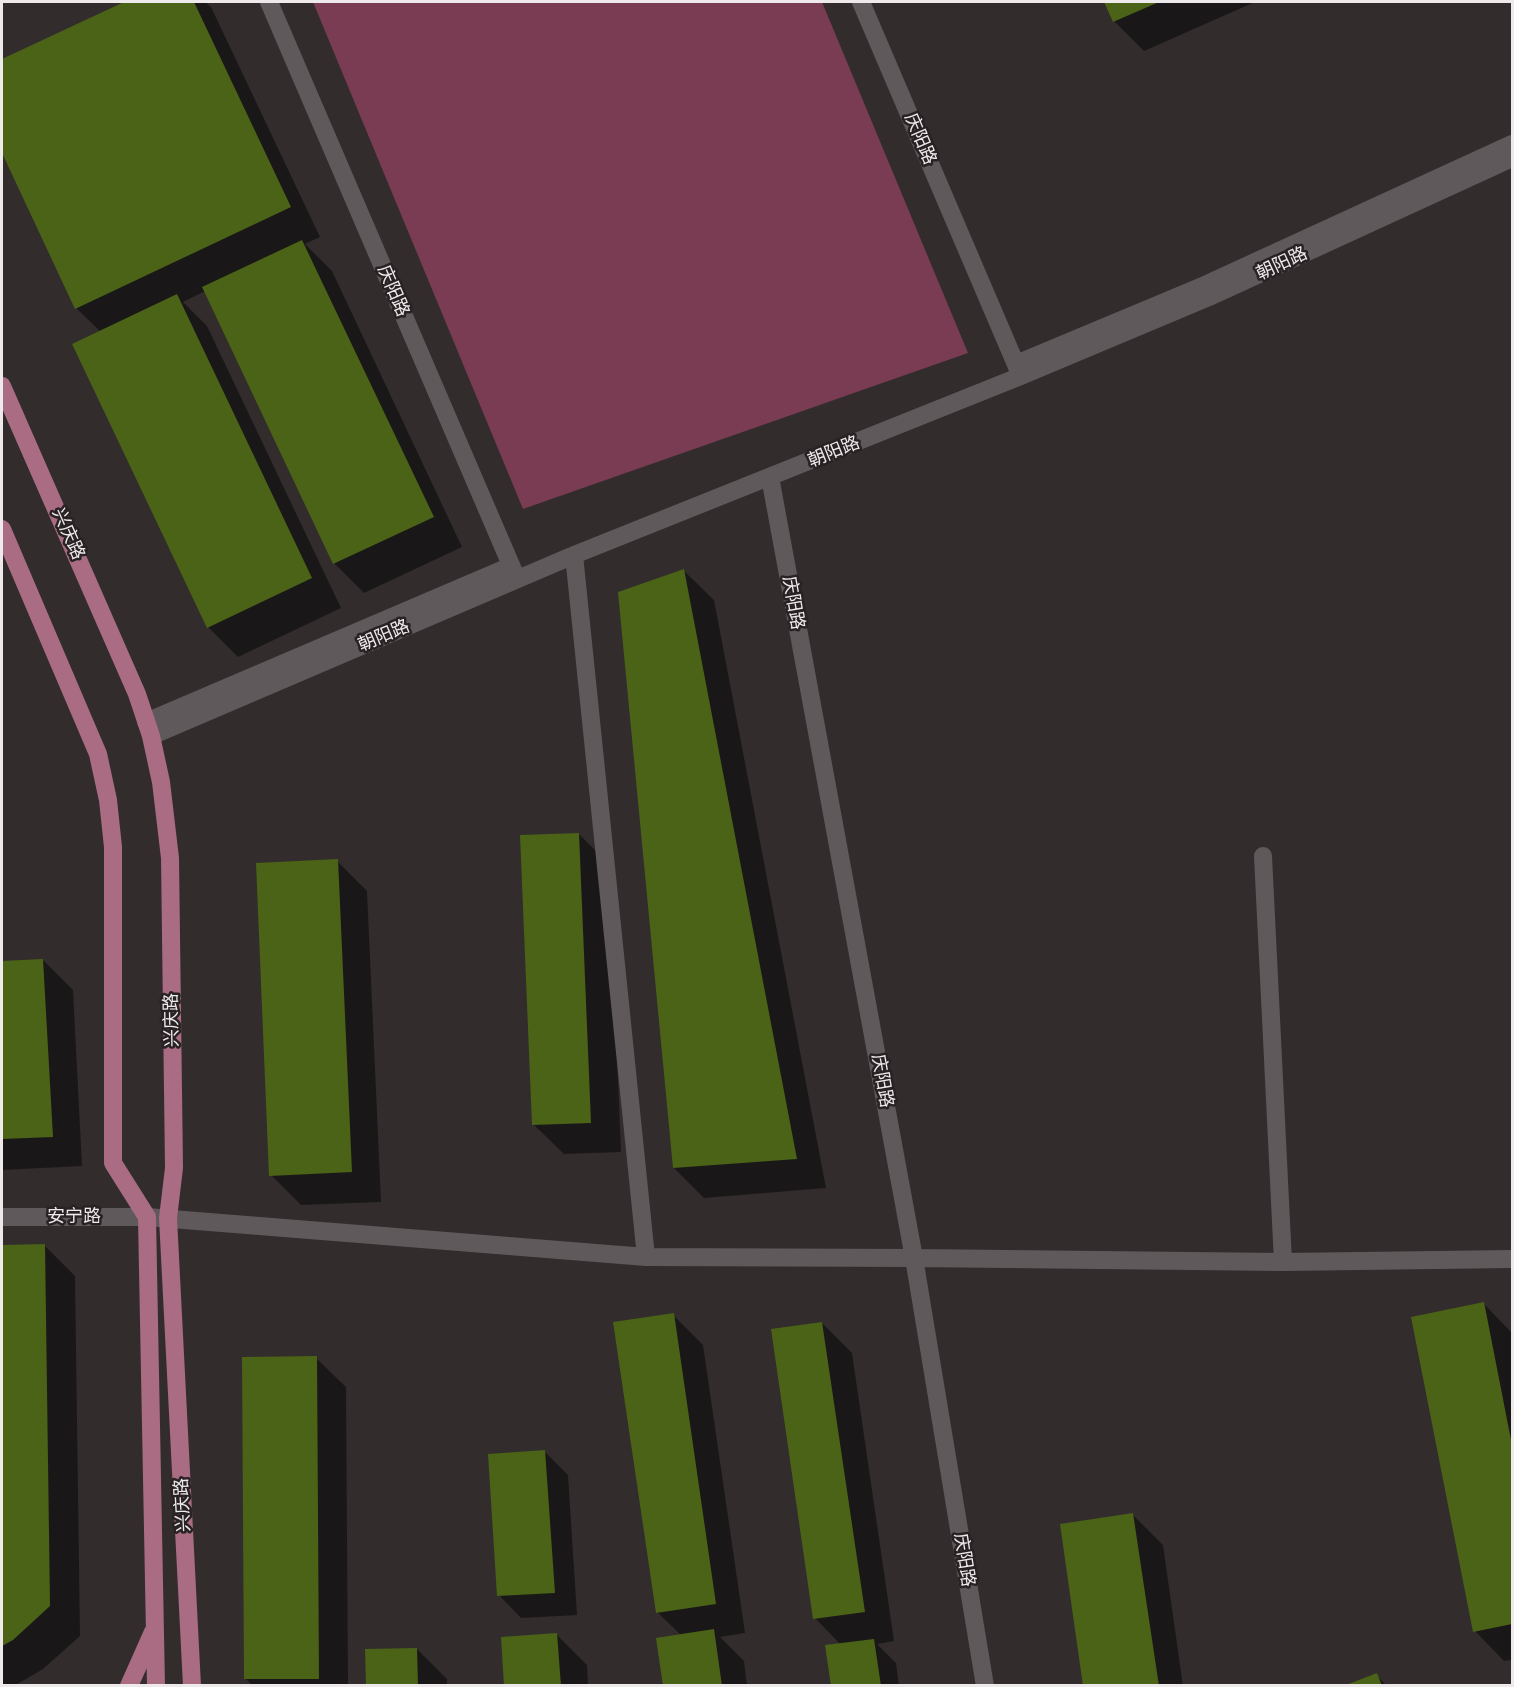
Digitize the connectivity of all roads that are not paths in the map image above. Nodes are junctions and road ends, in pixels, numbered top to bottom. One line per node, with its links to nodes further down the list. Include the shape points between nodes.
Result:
1 (269, 2): 10 (street, 庆阳路)
2 (861, 2): 5 (street, 庆阳路)
3 (1512, 144): 5 (street, 朝阳路)
4 (1512, 158): 5 (street, 朝阳路, via 1209,297)
5 (1018, 370): 7 (street, 朝阳路)
6 (2, 386): 11 (main road, 兴庆路, via 106,620)
7 (770, 477): 9 (street, 朝阳路); 17 (street, 庆阳路)
8 (2, 528): 14 (main road, via 98,754 108,800 113,847 113,1163)
9 (574, 555): 10 (street, 朝阳路); 16 (street)
10 (514, 573): 11 (street, 朝阳路)
11 (149, 729): 15 (main road, 兴庆路, via 161,782 170,858 174,1168)
12 (1263, 856): 19 (street)
13 (2, 1217): 14 (street, 安宁路)
14 (147, 1217): 15 (street, 安宁路); 20 (main road, 兴庆路)
15 (168, 1218): 16 (street, 安宁路); 23 (main road, 兴庆路)
16 (646, 1257): 17 (street, 安宁路)
17 (914, 1258): 19 (street, 安宁路); 24 (street, 庆阳路)
18 (1512, 1259): 19 (street, 安宁路)
19 (1283, 1262)
20 (155, 1628): 21 (main road); 22 (main road, 兴庆路)
21 (129, 1686)
22 (156, 1686)
23 (192, 1686)
24 (985, 1686)

